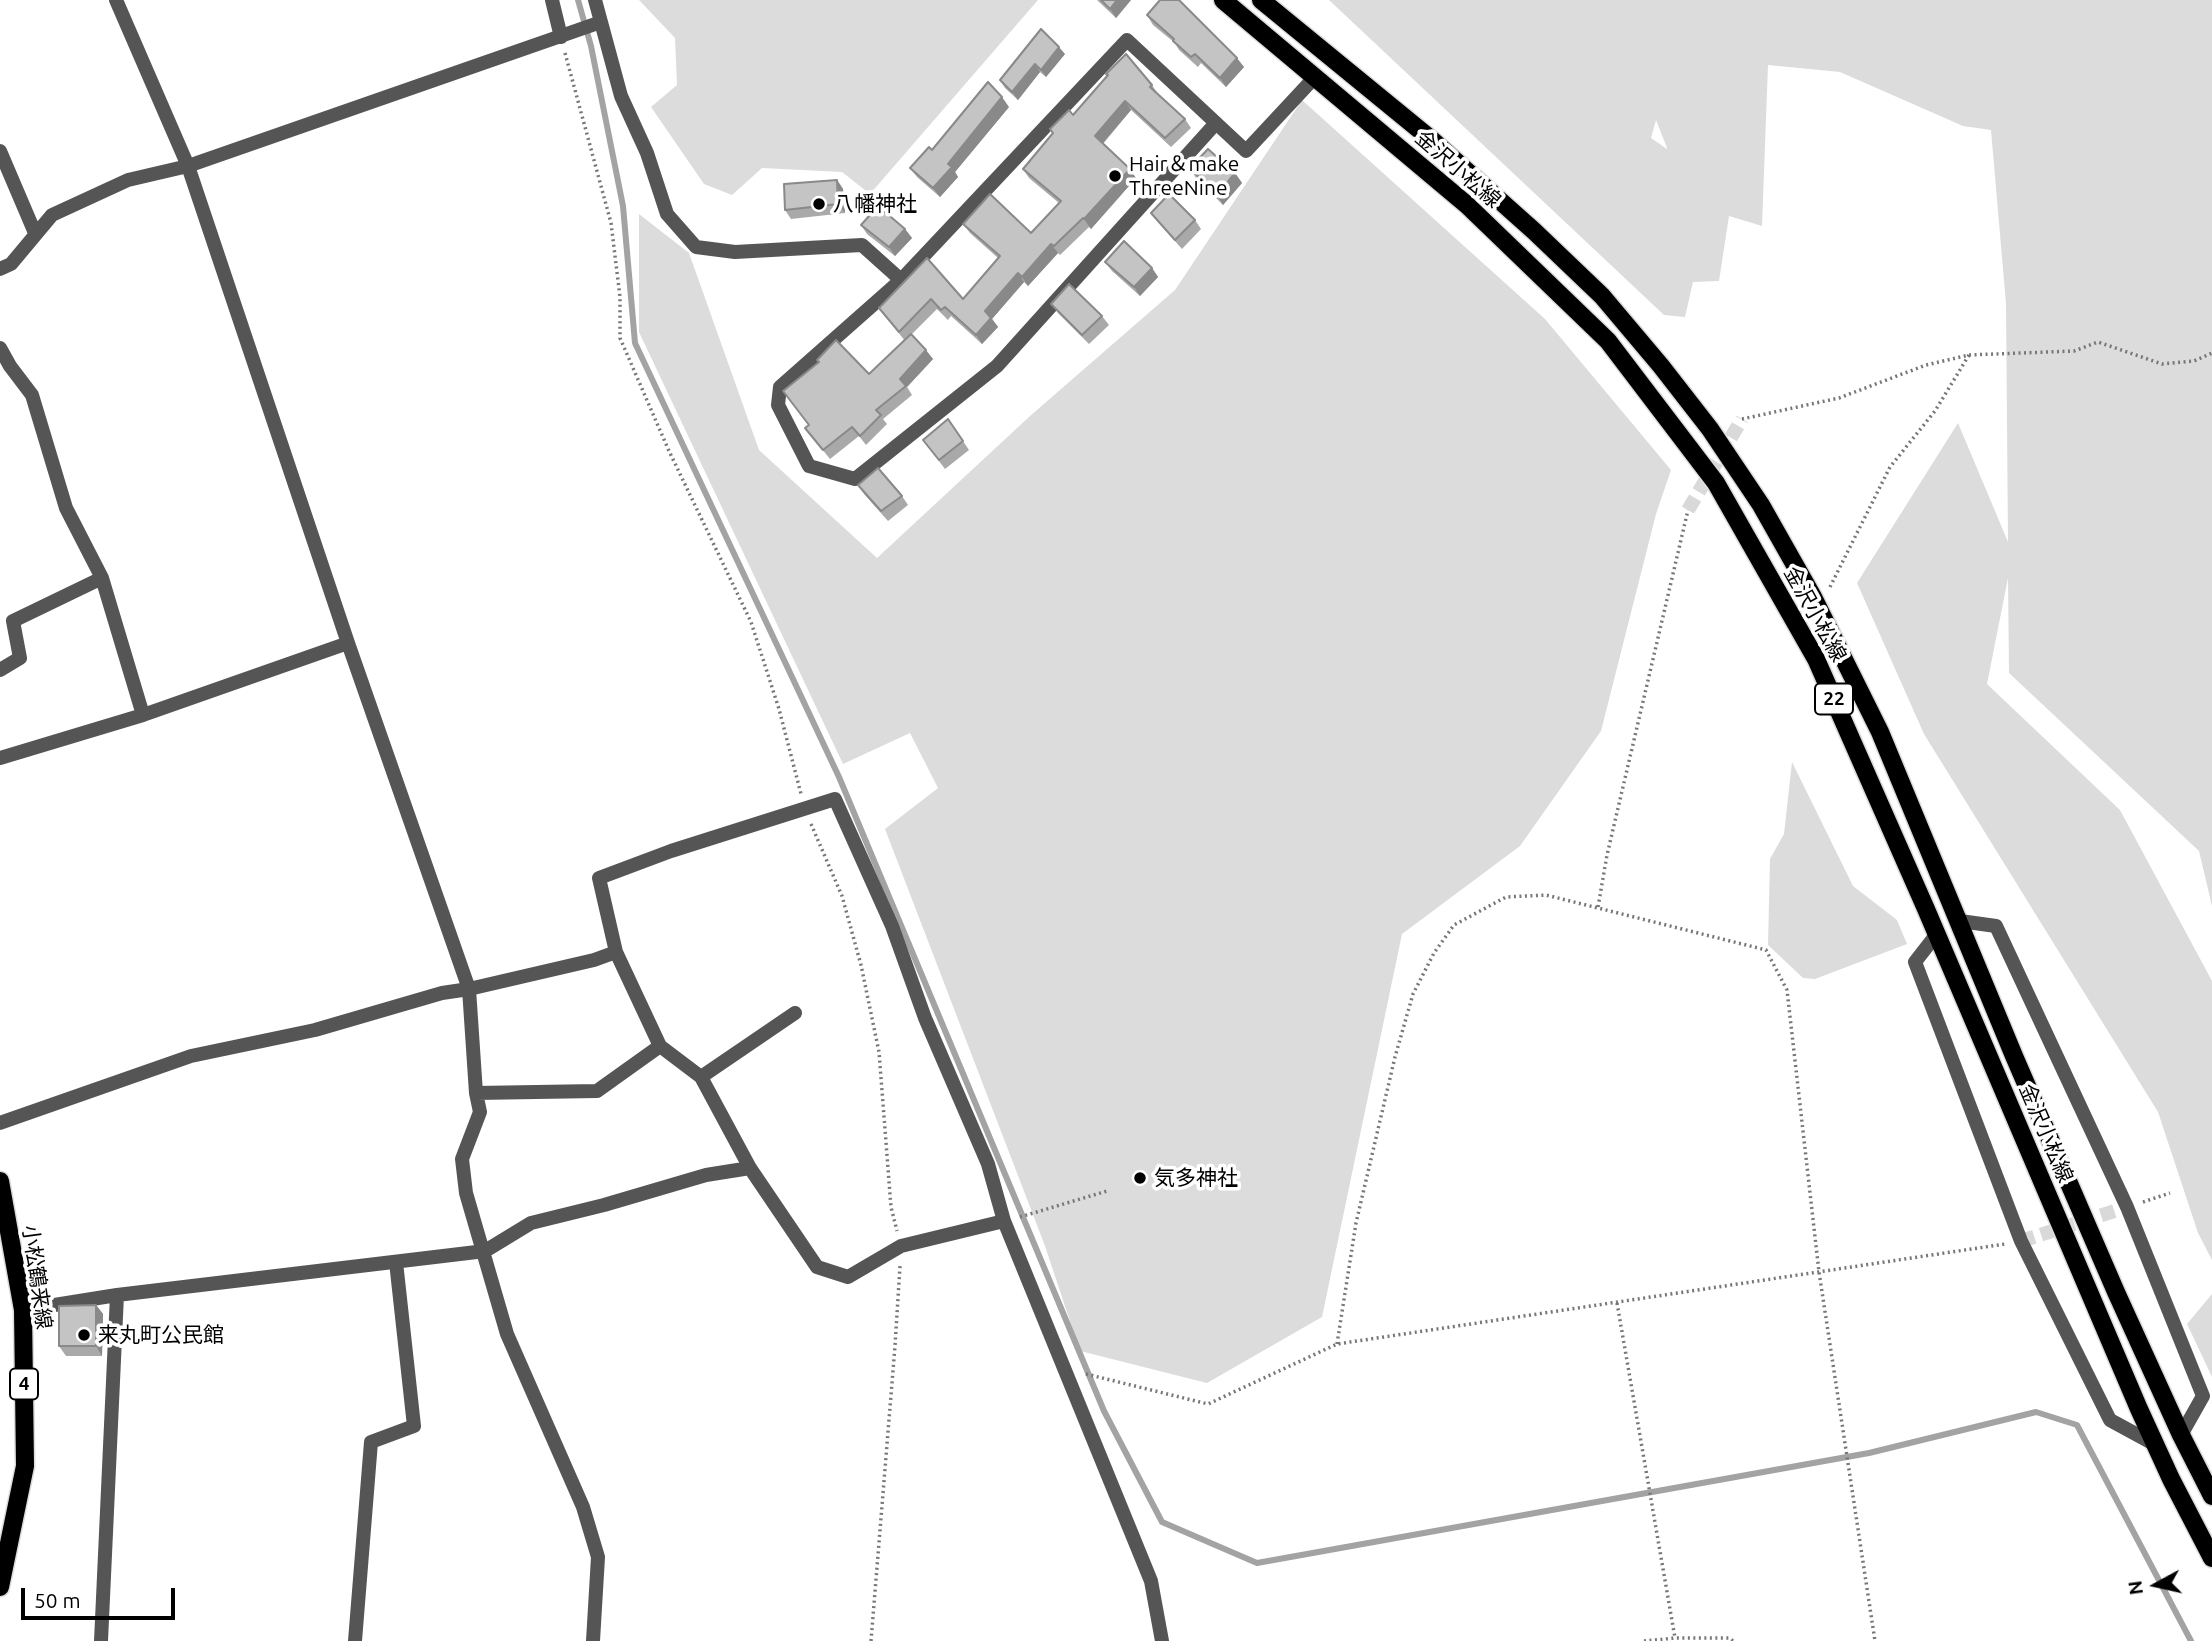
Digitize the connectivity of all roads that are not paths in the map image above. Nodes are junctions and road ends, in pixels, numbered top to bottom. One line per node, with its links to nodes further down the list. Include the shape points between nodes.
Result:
1 (116, 0): 11 (street)
2 (552, 0): 7 (street)
3 (595, 0): 6 (street)
4 (1223, 0): 8 (main road, 金沢小松線 / 22)
5 (1261, 0): 21 (main road, 金沢小松線 / 22, via 1432,140 1534,231 1602,296 1710,429 1814,597 1880,732)
6 (591, 25): 7 (street); 14 (street, via 647,153 667,214 696,247 735,252 862,245)
7 (561, 37): 11 (street)
8 (1314, 78): 9 (street, via 1246,150); 22 (main road, 金沢小松線 / 22, via 1467,205 1608,341 1717,483 1816,659)
9 (1216, 123): 14 (street, via 1127,40); 14 (street, via 996,366 855,479 809,466 778,405 780,387)
10 (0, 151): 12 (street)
11 (188, 166): 12 (street, via 128,180 52,215); 17 (street)
12 (35, 233): 13 (street, via 11,264)
13 (0, 269)
14 (901, 280)
15 (0, 348): 16 (street, via 32,395 66,508)
16 (102, 578): 18 (street, via 13,621 20,658); 19 (street)
17 (348, 643): 19 (street); 24 (street)
18 (0, 670)
19 (143, 715): 20 (street)
20 (0, 758)
21 (1960, 921): 37 (main road, 金沢小松線 / 22); 37 (street, via 1996,926 2127,1207 2203,1396)
22 (1936, 935): 38 (main road, 金沢小松線 / 22); 38 (street, via 1915,962 2021,1241 2109,1420)
23 (616, 952): 24 (street); 26 (street); 32 (street, via 599,878 835,799 988,1164)
24 (469, 989): 28 (street); 29 (street, via 315,1030 191,1056)
25 (795, 1013): 27 (street)
26 (660, 1046): 27 (street); 28 (street, via 597,1091)
27 (701, 1077): 30 (street)
28 (477, 1093): 33 (street, via 480,1112 462,1159 467,1194)
29 (0, 1123)
30 (750, 1168): 32 (street, via 817,1267 848,1276 901,1246); 33 (street, via 706,1175 531,1223)
31 (0, 1181): 36 (main road, 小松鶴来線 / 4)
32 (1004, 1221): 45 (street, via 1151,1581)
33 (485, 1251): 34 (street); 44 (street, via 506,1334 583,1507 598,1557)
34 (396, 1262): 35 (street); 43 (street, via 414,1426 371,1442)
35 (117, 1295): 36 (street); 42 (street)
36 (23, 1310): 41 (main road, 小松鶴来線 / 4, via 25,1466)
37 (2180, 1435): 39 (main road, 金沢小松線 / 22)
38 (2156, 1446): 40 (main road, 金沢小松線 / 22)
39 (2212, 1496)
40 (2212, 1558)
41 (0, 1587)
42 (101, 1641)
43 (355, 1641)
44 (593, 1641)
45 (1162, 1641)

